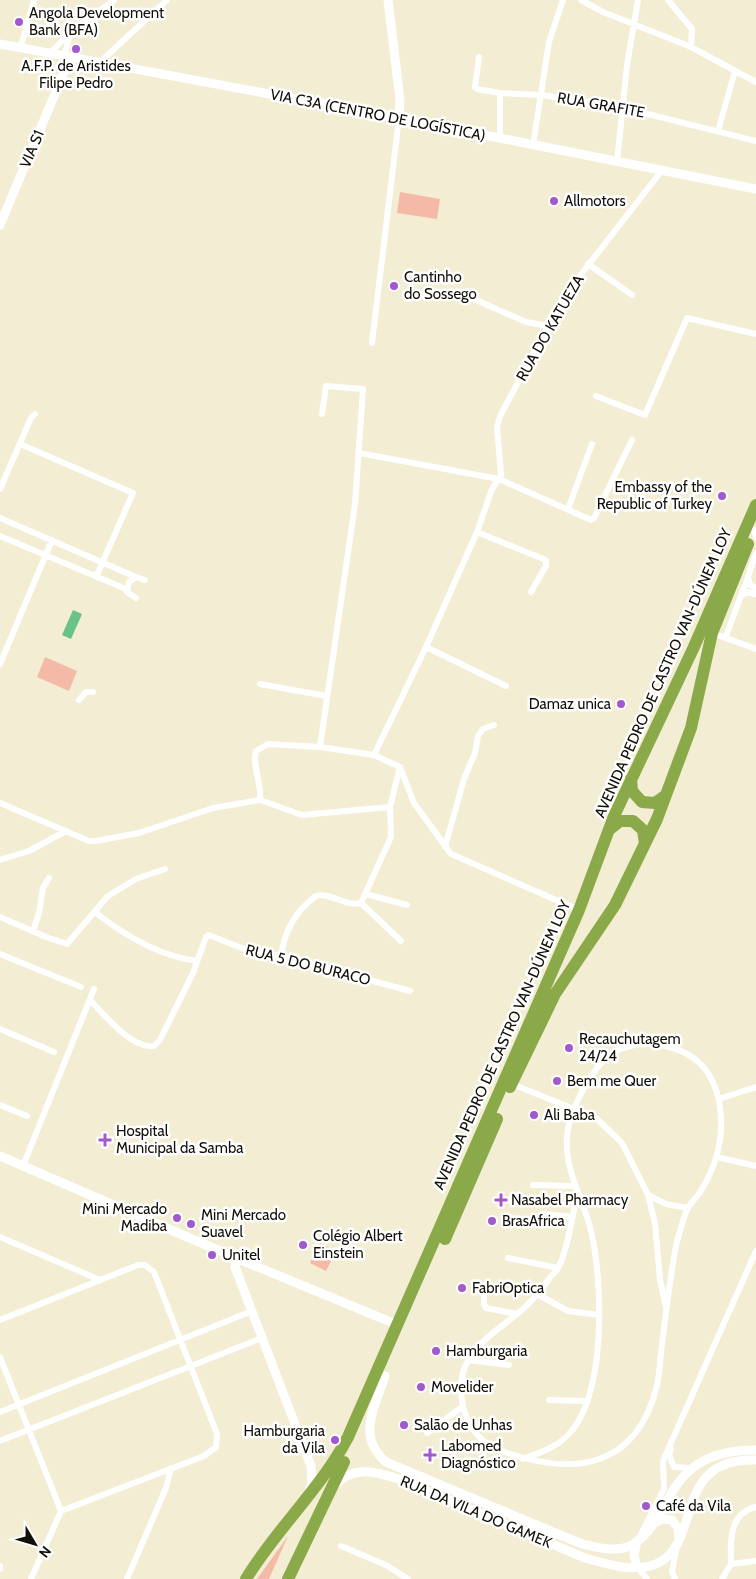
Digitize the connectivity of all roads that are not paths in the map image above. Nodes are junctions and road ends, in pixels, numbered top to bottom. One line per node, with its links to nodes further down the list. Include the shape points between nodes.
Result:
1 (34, 0): 13 (street)
2 (114, 0): 10 (street)
3 (167, 0): 17 (street)
4 (388, 0): 23 (street, via 400,100)
5 (563, 0): 21 (street, via 549,42)
6 (581, 0): 9 (street)
7 (638, 0): 9 (street)
8 (668, 0): 12 (street, via 692,29)
9 (632, 24): 12 (street); 22 (street)
10 (70, 33): 14 (street); 15 (street)
11 (0, 44): 13 (street, VIA C3A (CENTRO DE LOGÍSTICA))
12 (692, 47): 18 (street)
13 (20, 49): 14 (street, VIA C3A (CENTRO DE LOGÍSTICA))
14 (49, 54): 15 (street, VIA C3A (CENTRO DE LOGÍSTICA))
15 (67, 57): 17 (street, VIA C3A (CENTRO DE LOGÍSTICA)); 31 (street, VIA S1, via 64,74)
16 (479, 57): 20 (street, RUA GRAFITE, via 476,88)
17 (100, 63): 23 (street, VIA C3A (CENTRO DE LOGÍSTICA))
18 (735, 71): 19 (street); 24 (street)
19 (756, 82)
20 (500, 93): 21 (street, RUA GRAFITE); 25 (street)
21 (542, 95): 22 (street, RUA GRAFITE); 27 (street)
22 (624, 108): 24 (street, RUA GRAFITE); 28 (street)
23 (399, 118): 25 (street, VIA C3A (CENTRO DE LOGÍSTICA)); 37 (street)
24 (718, 131): 26 (street, RUA GRAFITE)
25 (500, 139): 27 (street, VIA C3A (CENTRO DE LOGÍSTICA))
26 (756, 141)
27 (533, 145): 28 (street, VIA C3A (CENTRO DE LOGÍSTICA))
28 (618, 162): 29 (street, VIA C3A (CENTRO DE LOGÍSTICA))
29 (663, 169): 30 (street, VIA C3A (CENTRO DE LOGÍSTICA)); 32 (street, RUA DO KATUEZA)
30 (756, 189)
31 (0, 224)
32 (588, 264): 34 (street); 35 (street, RUA DO KATUEZA)
33 (458, 292): 35 (street, via 526,322)
34 (632, 294)
35 (548, 326): 45 (street, RUA DO KATUEZA, via 500,416 497,427)
36 (756, 334): 38 (street, via 687,318 645,415)
37 (372, 343)
38 (596, 396)
39 (35, 414): 42 (street)
40 (322, 414): 44 (street, via 326,386 363,390)
41 (632, 440): 48 (street, via 594,518 591,520)
42 (20, 444): 46 (street); 56 (street, via 133,493)
43 (592, 444): 48 (street)
44 (359, 453): 45 (street); 74 (street, via 355,504)
45 (499, 479): 48 (street); 51 (street, RUA DO KATUEZA, via 492,489)
46 (0, 489)
47 (756, 505): 80 (highway, AVENIDA PEDRO DE CASTRO VAN-DÚNEM LOY, via 693,649)
48 (568, 509)
49 (0, 518): 53 (street)
50 (755, 531): 66 (highway, AVENIDA PEDRO DE CASTRO VAN-DÚNEM LOY)
51 (478, 532): 63 (street, via 546,560); 68 (street, RUA DO KATUEZA)
52 (0, 536): 55 (street)
53 (52, 540): 55 (street); 56 (street)
54 (756, 553): 59 (street)
55 (45, 556): 57 (street); 70 (street)
56 (102, 562): 57 (street); 58 (street)
57 (96, 577): 61 (street)
58 (136, 577): 60 (street); 61 (street, via 130,579)
59 (748, 577): 62 (street); 65 (street)
60 (145, 580)
61 (126, 590): 64 (street)
62 (756, 591): 65 (street, via 745,592)
63 (531, 592)
64 (136, 598)
65 (739, 598): 66 (street); 67 (street)
66 (714, 628): 67 (street); 81 (highway, AVENIDA PEDRO DE CASTRO VAN-DÚNEM LOY, via 691,728)
67 (726, 636): 69 (street)
68 (426, 647): 72 (street); 78 (street, RUA DO KATUEZA)
69 (756, 649)
70 (0, 664)
71 (260, 684): 74 (street)
72 (506, 686)
73 (93, 692): 75 (street, via 86,692)
74 (326, 696): 77 (street)
75 (79, 700)
76 (494, 726): 88 (street, via 483,729 478,736)
77 (320, 748): 78 (street); 82 (street, via 261,746 254,759)
78 (374, 755): 79 (street)
79 (400, 767): 84 (street); 88 (street, via 414,803)
80 (632, 776): 81 (highway, via 632,791 642,802 658,802); 86 (highway, AVENIDA PEDRO DE CASTRO VAN-DÚNEM LOY)
81 (669, 791): 87 (highway, AVENIDA PEDRO DE CASTRO VAN-DÚNEM LOY)
82 (260, 800): 84 (street, via 302,815); 85 (street, via 213,808 139,833 106,840 89,840)
83 (0, 803): 85 (street)
84 (390, 807): 92 (street, via 391,837)
85 (66, 831): 89 (street, via 29,851)
86 (609, 832): 87 (highway, via 617,822 633,821 645,833); 95 (highway, AVENIDA PEDRO DE CASTRO VAN-DÚNEM LOY)
87 (645, 846): 109 (highway, AVENIDA PEDRO DE CASTRO VAN-DÚNEM LOY, via 603,924 555,994)
88 (445, 847): 95 (street, via 456,858)
89 (0, 860)
90 (165, 869): 96 (street, via 123,886 108,896)
91 (49, 878): 98 (street, via 43,888)
92 (366, 894): 93 (street); 94 (street)
93 (361, 903): 99 (street); 101 (street, via 316,896 289,926 284,935)
94 (407, 905)
95 (579, 910): 139 (highway, AVENIDA PEDRO DE CASTRO VAN-DÚNEM LOY)
96 (95, 912): 98 (street, via 70,942 64,944); 102 (street, via 112,926 151,947 175,958)
97 (0, 917): 98 (street)
98 (33, 931)
99 (401, 941)
100 (0, 954): 103 (street)
101 (281, 956): 102 (street, RUA 5 DO BURACO, via 249,951 208,936); 105 (street, RUA 5 DO BURACO)
102 (197, 961): 106 (street, via 160,1040 154,1046 129,1038)
103 (81, 987)
104 (94, 989): 106 (street)
105 (410, 991)
106 (90, 1000): 117 (street)
107 (0, 1029): 108 (street)
108 (54, 1052)
109 (512, 1084): 113 (street); 146 (highway, AVENIDA PEDRO DE CASTRO VAN-DÚNEM LOY)
110 (756, 1087): 111 (street)
111 (719, 1099): 113 (street, via 706,1070 692,1057 674,1048 655,1044 612,1053 601,1063); 116 (street, via 723,1128)
112 (0, 1105): 114 (street)
113 (574, 1108): 120 (street, via 566,1148); 122 (street, via 596,1118 622,1143)
114 (27, 1116)
115 (0, 1156): 117 (street)
116 (716, 1157): 118 (street); 123 (street, via 702,1189)
117 (23, 1166): 128 (street)
118 (756, 1166)
119 (533, 1184): 120 (street)
120 (574, 1186): 121 (street)
121 (577, 1193): 125 (street); 137 (street, via 591,1232 597,1265)
122 (648, 1195): 123 (street, via 666,1204); 134 (street, via 655,1223)
123 (687, 1208): 134 (street, via 676,1244)
124 (542, 1214): 125 (street)
125 (573, 1217): 130 (street)
126 (0, 1237): 131 (street)
127 (756, 1251): 155 (street)
128 (236, 1258): 135 (street, via 235,1267); 139 (street)
129 (508, 1258): 130 (street)
130 (558, 1268): 133 (street)
131 (100, 1280): 138 (street); 141 (street, via 138,1265 150,1268)
132 (484, 1288): 136 (street, via 486,1308)
133 (539, 1295): 136 (street); 137 (street, via 568,1311)
134 (666, 1309): 157 (street, via 657,1386 643,1422 628,1443 603,1458 576,1465)
135 (252, 1311): 140 (street); 141 (street)
136 (517, 1314): 143 (street, via 478,1346)
137 (599, 1315): 148 (street, via 598,1351)
138 (0, 1320)
139 (398, 1325): 164 (highway, AVENIDA PEDRO DE CASTRO VAN-DÚNEM LOY, via 337,1459)
140 (262, 1338): 145 (street); 164 (street, via 311,1466 312,1483)
141 (181, 1340): 145 (street); 149 (street)
142 (0, 1357): 149 (street)
143 (469, 1360): 144 (street); 150 (street, via 463,1369)
144 (509, 1365)
145 (191, 1366): 152 (street); 159 (street, via 218,1441 211,1452)
146 (376, 1397): 161 (highway, AVENIDA PEDRO DE CASTRO VAN-DÚNEM LOY); 167 (street, RUA DA VILA DO GAMEK, via 369,1433 374,1449 386,1462 582,1544 615,1550)
147 (548, 1400): 148 (street)
148 (586, 1401): 157 (street, via 568,1436)
149 (19, 1404): 151 (street); 152 (street)
150 (462, 1407): 153 (street); 157 (street, via 477,1435 491,1447)
151 (0, 1412)
152 (29, 1430): 154 (street); 163 (street)
153 (427, 1433)
154 (0, 1441)
155 (672, 1445): 160 (street, via 670,1455 674,1467); 167 (street, via 663,1461 664,1490)
156 (756, 1450): 160 (street, RUA DA VILA DO GAMEK, via 721,1452)
157 (523, 1459)
158 (756, 1460): 166 (street, RUA DA VILA DO GAMEK, via 726,1464 708,1475 699,1487)
159 (172, 1468): 163 (street); 173 (street)
160 (691, 1468): 165 (street, RUA DA VILA DO GAMEK)
161 (324, 1501): 171 (street, RUA DA VILA DO GAMEK, via 345,1476 370,1471 399,1479 584,1558 614,1566); 175 (highway, AVENIDA PEDRO DE CASTRO VAN-DÚNEM LOY)
162 (756, 1507): 170 (street, via 742,1514 731,1531)
163 (61, 1511): 172 (street)
164 (295, 1514): 174 (highway, AVENIDA PEDRO DE CASTRO VAN-DÚNEM LOY)
165 (654, 1523): 166 (street, via 672,1520 678,1528); 167 (street, RUA DA VILA DO GAMEK)
166 (678, 1538): 171 (street, RUA DA VILA DO GAMEK, via 672,1552 661,1562); 178 (street, via 672,1571)
167 (637, 1542): 171 (street, via 634,1555)
168 (341, 1546): 176 (street, via 386,1565)
169 (756, 1562): 170 (street)
170 (731, 1564): 179 (street)
171 (637, 1567): 177 (street)
172 (31, 1579)
173 (127, 1579)
174 (246, 1579)
175 (288, 1579)
176 (408, 1579)
177 (646, 1579)
178 (675, 1579)
179 (722, 1579)

